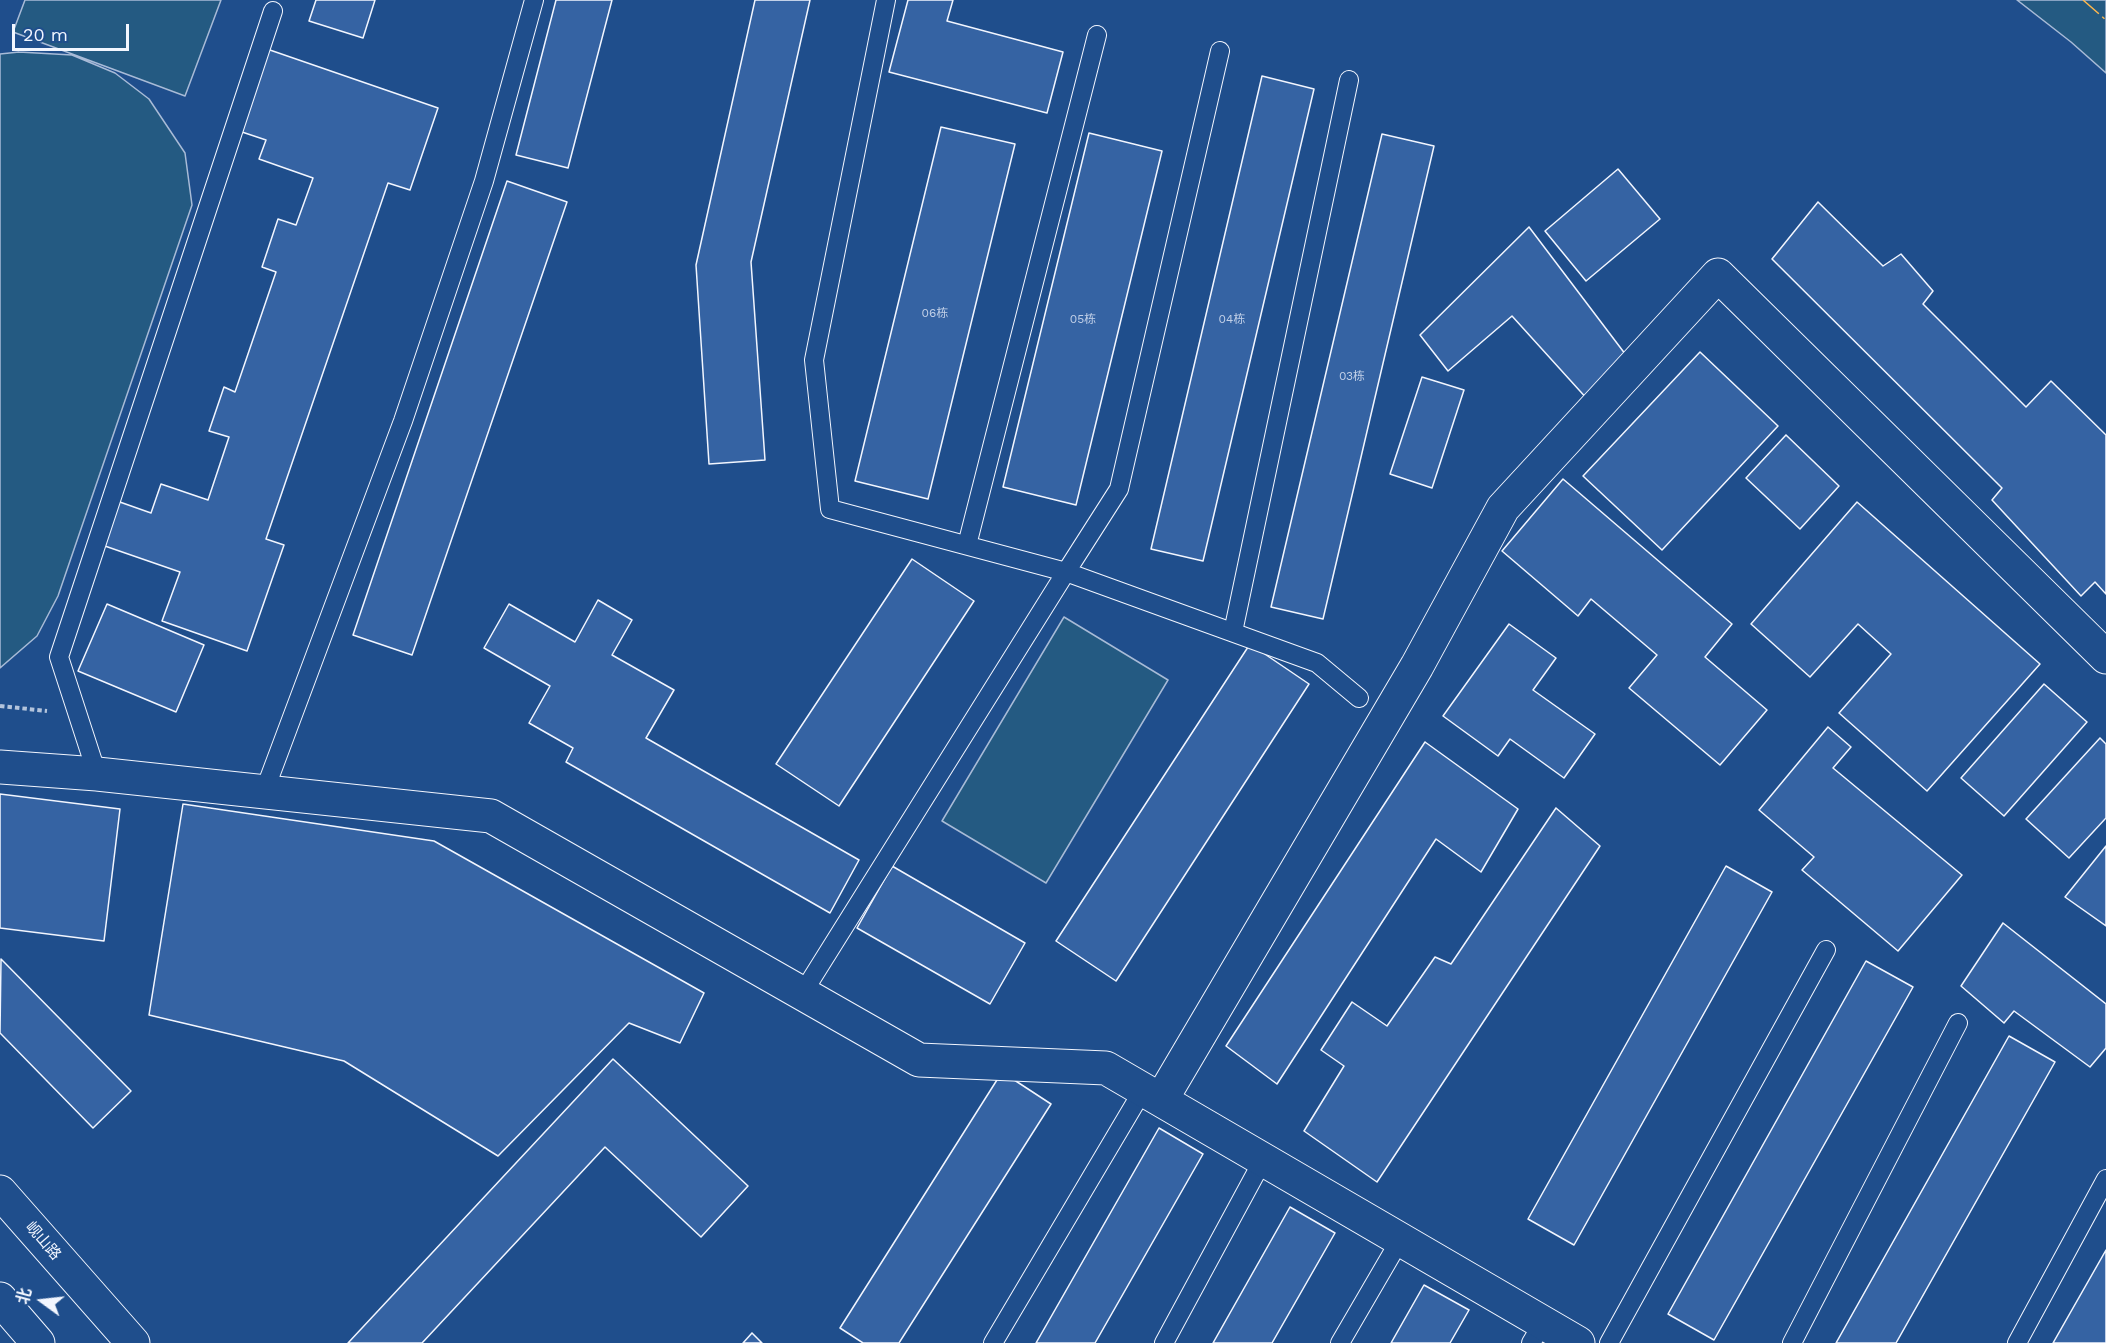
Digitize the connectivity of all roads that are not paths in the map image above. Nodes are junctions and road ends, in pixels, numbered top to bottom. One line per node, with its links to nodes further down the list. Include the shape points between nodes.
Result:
1 (534, 0): 14 (lane, via 484,182 407,410)
2 (886, 0): 7 (lane, via 814,360 830,509)
3 (273, 11): 13 (lane, via 59,657)
4 (1097, 34): 7 (lane)
5 (1220, 51): 8 (lane, via 1119,489)
6 (1349, 80): 9 (lane)
7 (967, 545): 8 (lane)
8 (1066, 572): 9 (lane); 16 (lane)
9 (1233, 632): 11 (lane, via 1317,663)
10 (2106, 657): 18 (main road, via 1718,276 1503,508 1417,666)
11 (1359, 698)
12 (0, 767): 13 (main road)
13 (97, 774): 14 (main road)
14 (264, 792): 16 (main road, via 491,816)
15 (1826, 950): 31 (lane)
16 (802, 994): 18 (main road, via 919,1060 1106,1068)
17 (1958, 1023): 32 (lane)
18 (1152, 1095): 19 (main road); 27 (lane)
19 (1263, 1160): 22 (main road); 28 (lane)
20 (2106, 1179): 33 (lane)
21 (0, 1192): 26 (main road, 岘山路)
22 (1400, 1240): 24 (main road); 29 (lane)
23 (0, 1299): 25 (main road)
24 (1537, 1333): 30 (main road)
25 (38, 1343)
26 (133, 1343)
27 (993, 1343)
28 (1164, 1343)
29 (1340, 1343)
30 (1578, 1343)
31 (1609, 1343)
32 (1792, 1343)
33 (2017, 1343)

